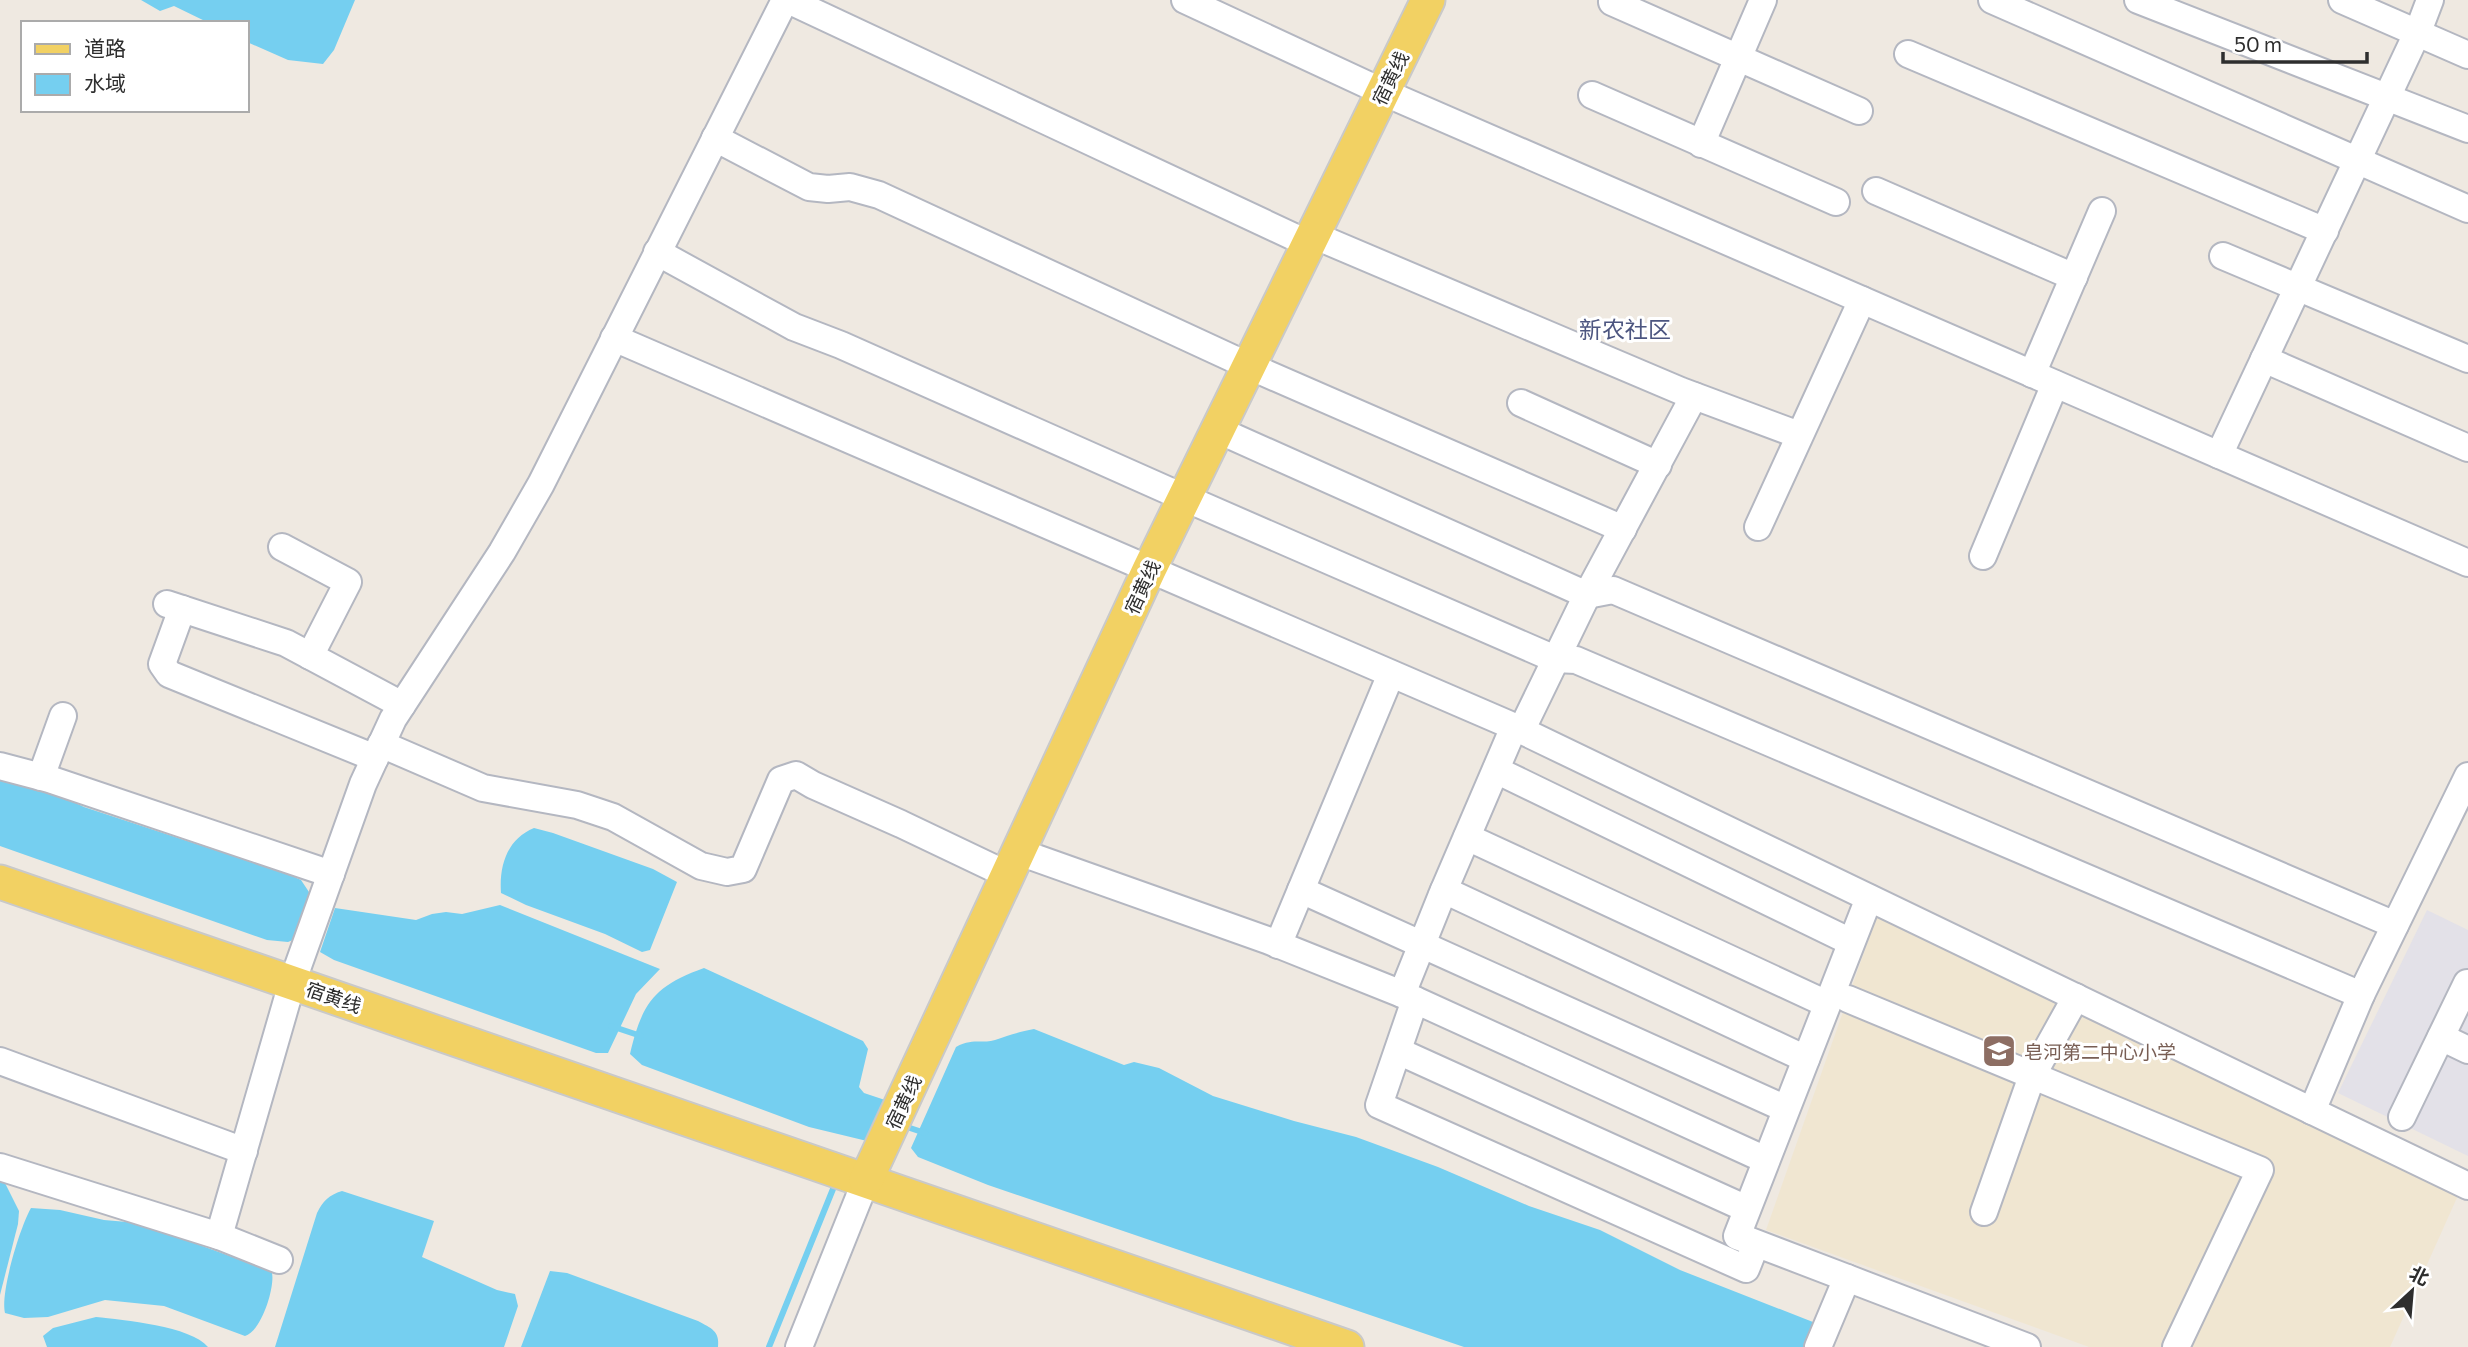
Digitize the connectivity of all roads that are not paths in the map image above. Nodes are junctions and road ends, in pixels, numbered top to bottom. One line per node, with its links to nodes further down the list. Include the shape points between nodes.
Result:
1 (787, 0): 19 (street); 27 (street)
2 (1185, 0): 14 (street)
3 (1763, 0): 13 (street)
4 (1992, 0): 21 (street)
5 (2138, 0): 16 (street)
6 (2342, 0): 10 (street)
7 (2430, 0): 10 (street)
8 (1424, 1): 14 (main road, 宿黄线)
9 (1612, 2): 13 (street)
10 (2417, 33): 12 (street); 16 (street)
11 (1908, 54): 26 (street)
12 (2468, 55)
13 (1738, 58): 17 (street); 20 (street)
14 (1383, 92): 27 (main road, 宿黄线); 32 (street)
15 (1592, 95): 20 (street)
16 (2386, 96): 18 (street); 21 (street)
17 (1859, 111)
18 (2468, 129)
19 (715, 138): 28 (street); 36 (street, via 809,187 850,187 879,195)
20 (1701, 144): 23 (street)
21 (2356, 161): 24 (street); 26 (street)
22 (1876, 191): 30 (street)
23 (1836, 202)
24 (2468, 209)
25 (2102, 211): 30 (street)
26 (2325, 231): 31 (street)
27 (1311, 239): 36 (main road, 宿黄线); 38 (street)
28 (657, 253): 33 (street); 45 (street, via 794,327)
29 (2223, 256): 31 (street)
30 (2074, 277): 37 (street)
31 (2298, 287): 34 (street); 35 (street)
32 (1863, 300): 37 (street); 41 (street)
33 (614, 338): 51 (street); 56 (street, via 541,484)
34 (2264, 359): 42 (street); 43 (street)
35 (2468, 359)
36 (1249, 366): 40 (main road, 宿黄线); 47 (street)
37 (2044, 379): 43 (street); 49 (street)
38 (1694, 396): 41 (street); 44 (street)
39 (1521, 403): 44 (street)
40 (1218, 430): 45 (main road, 宿黄线); 52 (street)
41 (1799, 435): 46 (street)
42 (2468, 448)
43 (2219, 455): 50 (street)
44 (1658, 465): 47 (street)
45 (1185, 498): 51 (main road, 宿黄线); 54 (street)
46 (1758, 527)
47 (1623, 529): 52 (street)
48 (282, 547): 53 (street, via 348,582)
49 (1983, 556)
50 (2468, 563)
51 (1149, 570): 55 (street); 65 (main road, 宿黄线)
52 (1587, 595): 54 (street); 71 (street, via 1613,590)
53 (310, 656): 56 (street); 59 (street, via 286,643 174,607 162,664 169,674)
54 (1555, 659): 58 (street); 77 (street, via 1576,660)
55 (1391, 674): 58 (street); 68 (street)
56 (402, 705): 59 (street)
57 (63, 716): 63 (street)
58 (1518, 729): 61 (street); 70 (street)
59 (378, 751): 65 (street, via 483,788 577,805 613,817 702,866 727,872 743,869 781,780 796,775 901,824); 66 (street)
60 (0, 766): 63 (street)
61 (1496, 770): 64 (street); 72 (street)
62 (2468, 776): 71 (street)
63 (41, 777): 66 (street)
64 (1466, 837): 69 (street); 80 (street)
65 (1014, 863): 74 (street); 93 (main road, 宿黄线)
66 (331, 874): 75 (street)
67 (0, 883): 75 (main road, 宿黄线)
68 (1301, 890): 73 (street); 74 (street)
69 (1444, 891): 73 (street); 84 (street)
70 (1869, 898): 72 (street); 79 (street)
71 (2395, 925): 77 (street)
72 (1851, 942): 80 (street)
73 (1422, 944): 78 (street); 87 (street)
74 (1278, 945): 78 (street)
75 (292, 983): 90 (street); 93 (main road, 宿黄线)
76 (2467, 983): 81 (street)
77 (2361, 995): 88 (street)
78 (1409, 997): 83 (street); 91 (street)
79 (2076, 998): 86 (street); 88 (street)
80 (1838, 1001): 84 (street); 86 (street)
81 (2441, 1037): 82 (street); 89 (street)
82 (2468, 1050)
83 (1398, 1051): 95 (street); 98 (street, via 1379,1105 1746,1269)
84 (1806, 1059): 87 (street)
85 (0, 1060): 90 (street)
86 (2032, 1076): 96 (street); 105 (street, via 2260,1170)
87 (1786, 1109): 91 (street)
88 (2312, 1111): 94 (street)
89 (2402, 1117)
90 (244, 1152): 97 (street)
91 (1766, 1160): 95 (street)
92 (0, 1167): 97 (street)
93 (866, 1180): 101 (street); 102 (main road, 宿黄线)
94 (2468, 1186)
95 (1747, 1209): 98 (street, via 1737,1236)
96 (1984, 1212)
97 (219, 1236): 99 (street)
98 (1756, 1244): 100 (street)
99 (279, 1260)
100 (1847, 1278): 103 (street); 104 (street)
101 (799, 1347)
102 (1347, 1347)
103 (1818, 1347)
104 (2026, 1347)
105 (2176, 1347)

